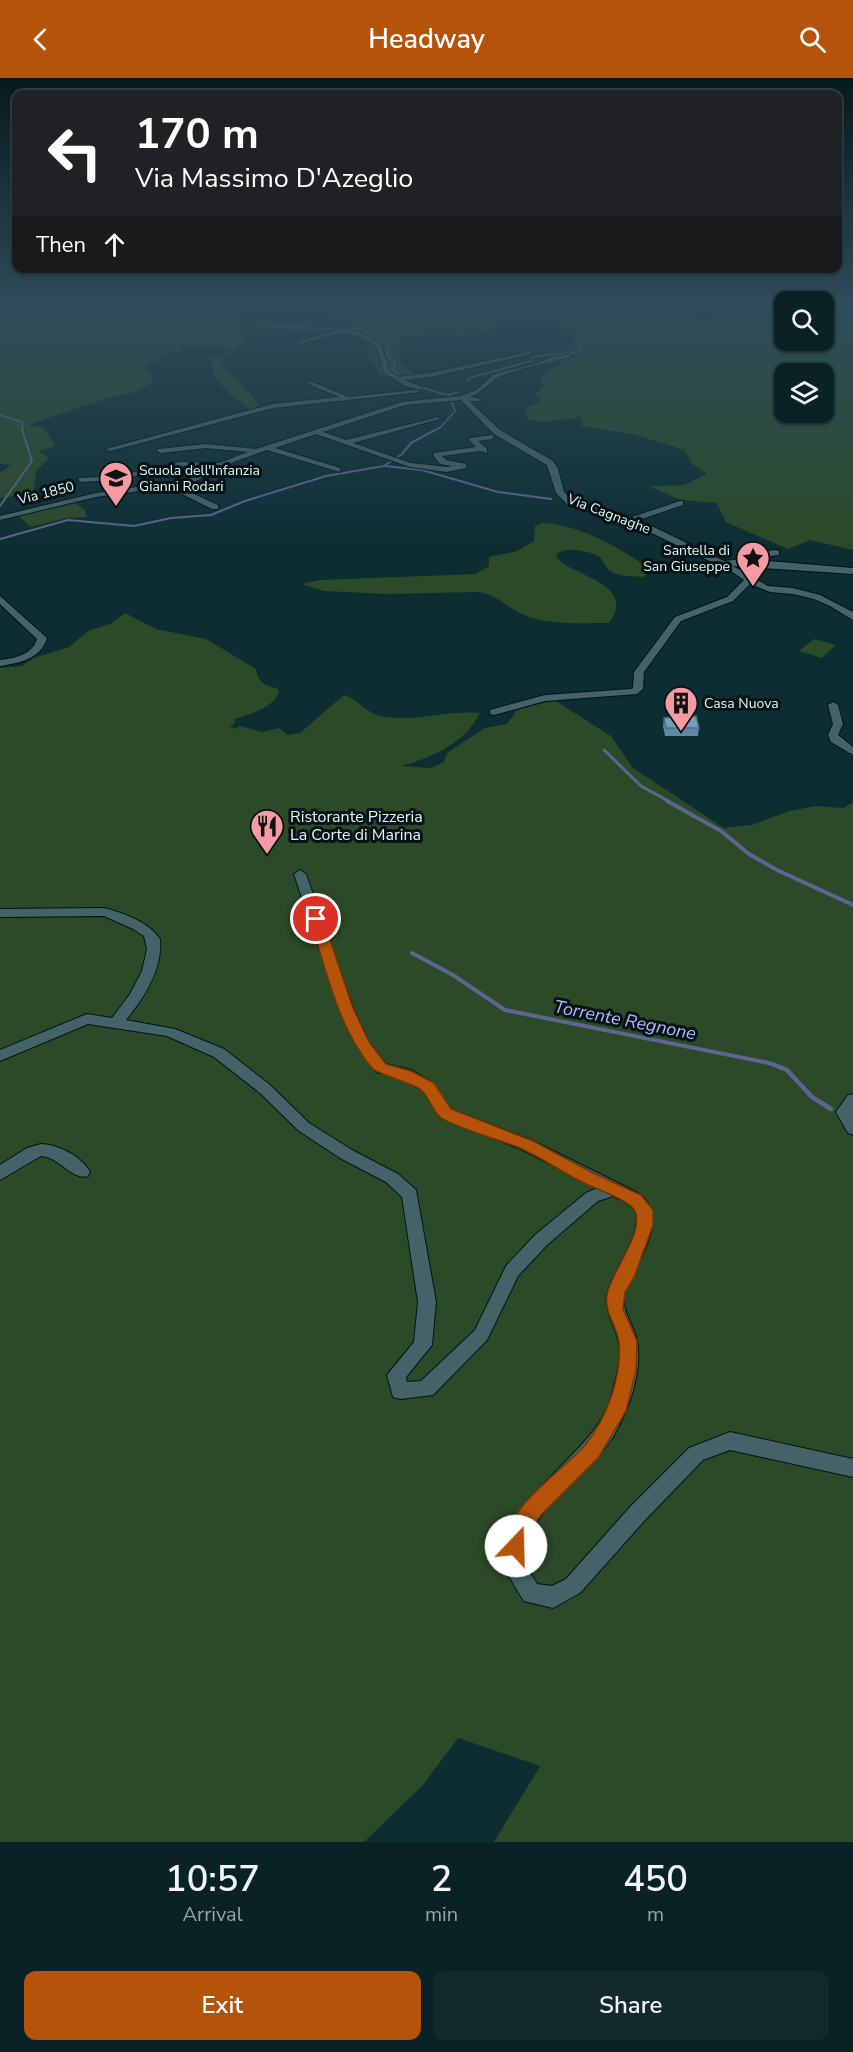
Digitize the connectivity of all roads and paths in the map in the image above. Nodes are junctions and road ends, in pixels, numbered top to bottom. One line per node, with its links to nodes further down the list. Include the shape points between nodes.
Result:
1 (318, 386): 6 (street)
2 (412, 386): 4 (street)
3 (485, 386): 5 (street, Via 1850)
4 (425, 392): 6 (street); 7 (street)
5 (459, 398): 7 (street, Via 1850); 8 (street); 9 (street, Via Cagnaghe)
6 (347, 399): 16 (street, via 273,406)
7 (437, 399): 11 (street, Via 1850, via 404,402)
8 (479, 400)
9 (475, 410): 12 (street, Via Cagnaghe, via 469,413); 26 (street, Via Cagnaghe, via 497,432 550,463 564,499)
10 (437, 418): 13 (street)
11 (317, 432): 13 (street); 14 (street, Via 1850)
12 (490, 437): 13 (street, via 472,440 482,449 437,455 443,462 463,466 449,470 385,459); 15 (street, Via Cagnaghe)
13 (347, 442)
14 (268, 448): 18 (street, Via 1850); 20 (street)
15 (504, 448)
16 (110, 449)
17 (161, 451): 18 (street, via 206,446)
18 (258, 451): 19 (street, Via 1850)
19 (220, 465): 21 (street, via 180,464 117,478); 22 (street, Via 1850)
20 (337, 470)
21 (82, 480)
22 (171, 486): 24 (street); 25 (street, Via 1850, via 96,495)
23 (680, 503): 26 (street)
24 (215, 507)
25 (0, 518)
26 (632, 520): 29 (street, Via Cagnaghe)
27 (641, 533): 29 (street, Via Cagnaghe, via 692,559)
28 (776, 553): 29 (street, Via Cagnaghe)
29 (714, 561): 30 (street); 31 (street, Via Cagnaghe)
30 (853, 571)
31 (749, 580): 33 (street, Via Cagnaghe, via 770,589 807,595); 36 (street, via 730,600 678,619 639,672 638,689 633,692 546,698)
32 (0, 599): 34 (street, via 42,638 41,645 24,657)
33 (853, 617)
34 (0, 663)
35 (833, 705): 37 (street, via 838,724 835,740)
36 (494, 712)
37 (853, 752)
38 (300, 874): 46 (street, via 346,1008 362,1043 381,1068 406,1074 428,1087 445,1113 527,1145)
39 (0, 913): 40 (street, via 104,912 151,936 150,969 130,1007)
40 (117, 1022): 41 (street, via 87,1019); 46 (street, via 170,1032 219,1053 265,1089 304,1127 392,1178 410,1194 427,1302 423,1345 396,1376 400,1391 426,1389 481,1335 512,1271 526,1255 592,1197)
41 (0, 1056)
42 (853, 1099): 43 (street, via 844,1112)
43 (853, 1129)
44 (82, 1172): 45 (street, via 63,1154 39,1148)
45 (0, 1174)
46 (613, 1189): 47 (street, via 635,1199 644,1210 645,1225 616,1292 614,1309 628,1341 627,1371 617,1411 592,1450 534,1508 518,1530 514,1562 518,1579 531,1594 553,1596 573,1586 696,1454 730,1441)
47 (853, 1468)

